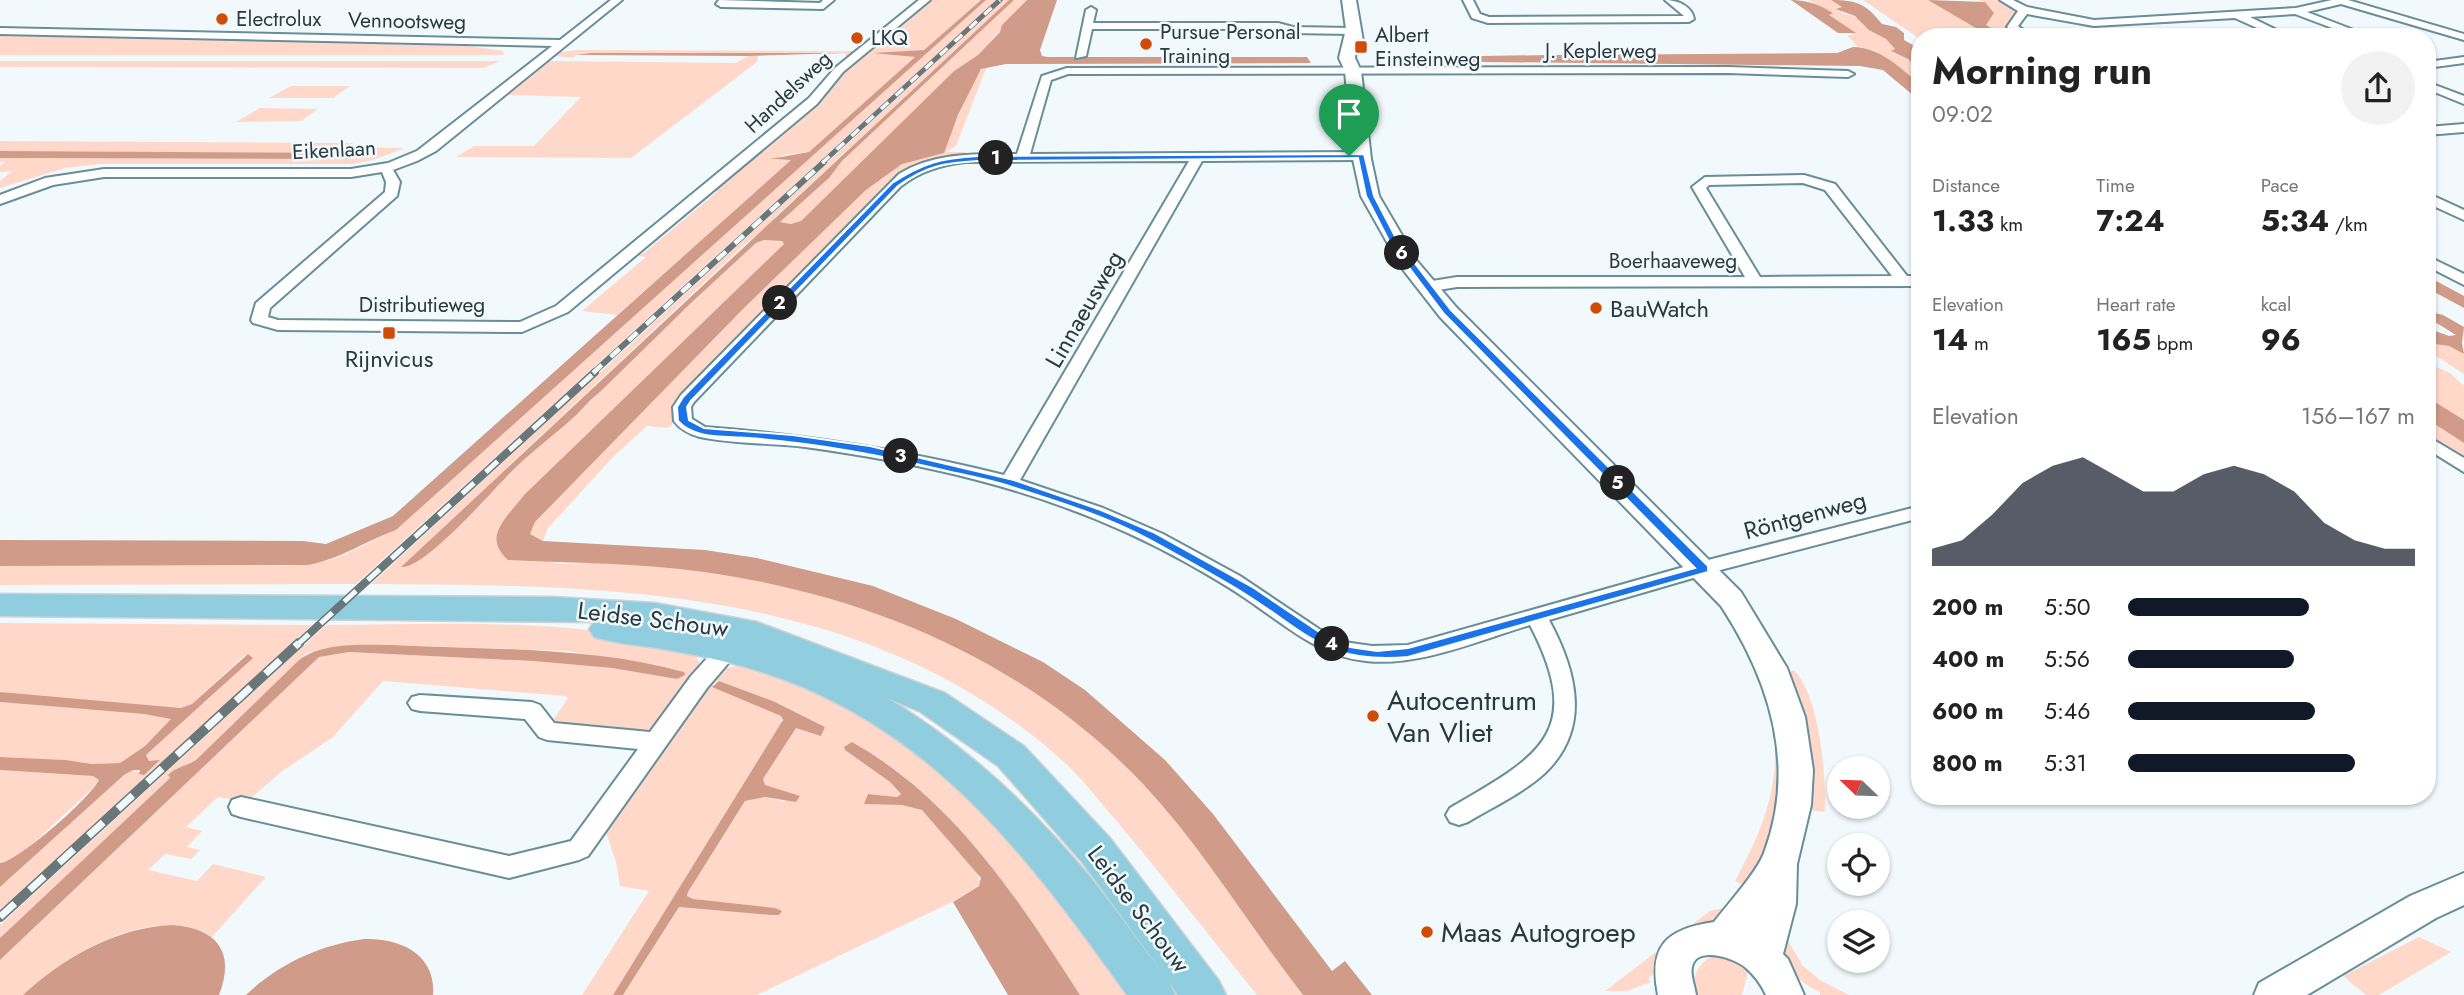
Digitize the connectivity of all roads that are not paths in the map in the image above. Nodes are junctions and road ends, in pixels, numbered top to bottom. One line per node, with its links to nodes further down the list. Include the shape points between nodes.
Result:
1 (617, 0): 25 (street, Eikenlaan)
2 (725, 0): 3 (street, via 721,4 823,6)
3 (829, 0)
4 (925, 0): 40 (street, Handelsweg, via 839,69 813,101)
5 (1349, 0): 23 (street)
6 (1468, 0): 7 (street, via 1476,16 1488,20 1689,19)
7 (1670, 0)
8 (2006, 0): 11 (street)
9 (2340, 1): 12 (street); 19 (street)
10 (1091, 10): 22 (street)
11 (2024, 10): 14 (street); 15 (street)
12 (2296, 11): 13 (street); 18 (street)
13 (2235, 14): 14 (street); 17 (street)
14 (2090, 23): 16 (street)
15 (2014, 28)
16 (2100, 28)
17 (2266, 28)
18 (2342, 28)
19 (2433, 28)
20 (2436, 29): 24 (street)
21 (0, 31): 25 (street, Vennootsweg)
22 (1086, 31): 23 (street, via 1279,36 1290,30); 26 (street)
23 (1352, 31): 31 (street, via 1348,58)
24 (2464, 37)
25 (561, 43): 41 (street, Eikenlaan, via 421,156)
26 (1080, 56)
27 (2464, 60): 30 (street)
28 (2436, 62): 30 (street)
29 (2436, 64): 30 (street)
30 (2441, 64)
31 (1353, 71): 32 (street, J. Keplerweg); 37 (street); 38 (street, J. Keplerweg, via 1059,72 1046,78)
32 (1849, 74)
33 (2436, 89): 34 (street)
34 (2464, 100)
35 (2464, 128): 36 (street)
36 (2436, 130)
37 (1361, 156): 39 (street); 50 (street, via 1379,215)
38 (1022, 158): 39 (street); 53 (street, Röntgenweg, via 952,160 903,177 687,399 681,414 691,428 703,432 870,449)
39 (1197, 158): 53 (street, Linnaeusweg)
40 (742, 159): 41 (street, Distributieweg, via 562,309 522,327 278,325 259,320 262,306 392,193 395,187)
41 (386, 168): 42 (street, Eikenlaan, via 351,173 104,173 50,181)
42 (0, 200)
43 (2436, 202): 44 (street)
44 (2464, 216)
45 (2436, 265): 47 (street)
46 (1911, 280): 48 (street, via 1828,187 1804,180 1705,181 1699,187)
47 (2464, 280)
48 (1755, 281): 49 (street, Boerhaaveweg); 50 (street, Boerhaaveweg, via 1457,282)
49 (1911, 281)
50 (1426, 287): 55 (street)
51 (2436, 447): 52 (street)
52 (2464, 466)
53 (1010, 482): 57 (street, Röntgenweg, via 1149,535 1250,591 1322,640 1348,651 1408,653)
54 (1911, 514): 55 (street, Röntgenweg)
55 (1704, 569): 57 (street, Röntgenweg); 64 (street, via 1753,630 1774,670 1792,728 1794,799)
56 (0, 605): 59 (main road, Leidse Schouw, via 553,608 655,614)
57 (1536, 616): 63 (street, via 1561,666 1566,704 1563,724 1537,766)
58 (0, 619): 59 (main road, Leidse Schouw, via 541,623)
59 (735, 641): 61 (street); 69 (main road, Leidse Schouw, via 832,685 898,722 969,775 1055,865); 70 (main road, Leidse Schouw, via 800,649 932,702 1011,756 1096,850)
60 (420, 703): 61 (street, via 532,711 547,730)
61 (655, 742): 62 (street, via 579,849 509,867)
62 (241, 807)
63 (1460, 815)
64 (1779, 861): 66 (street); 67 (street)
65 (2464, 888): 71 (street)
66 (1724, 938): 67 (street, via 1738,942); 68 (street, via 1709,937 1684,947 1676,956)
67 (1783, 983)
68 (1667, 991)
69 (1153, 995)
70 (1204, 995)
71 (2273, 995)

